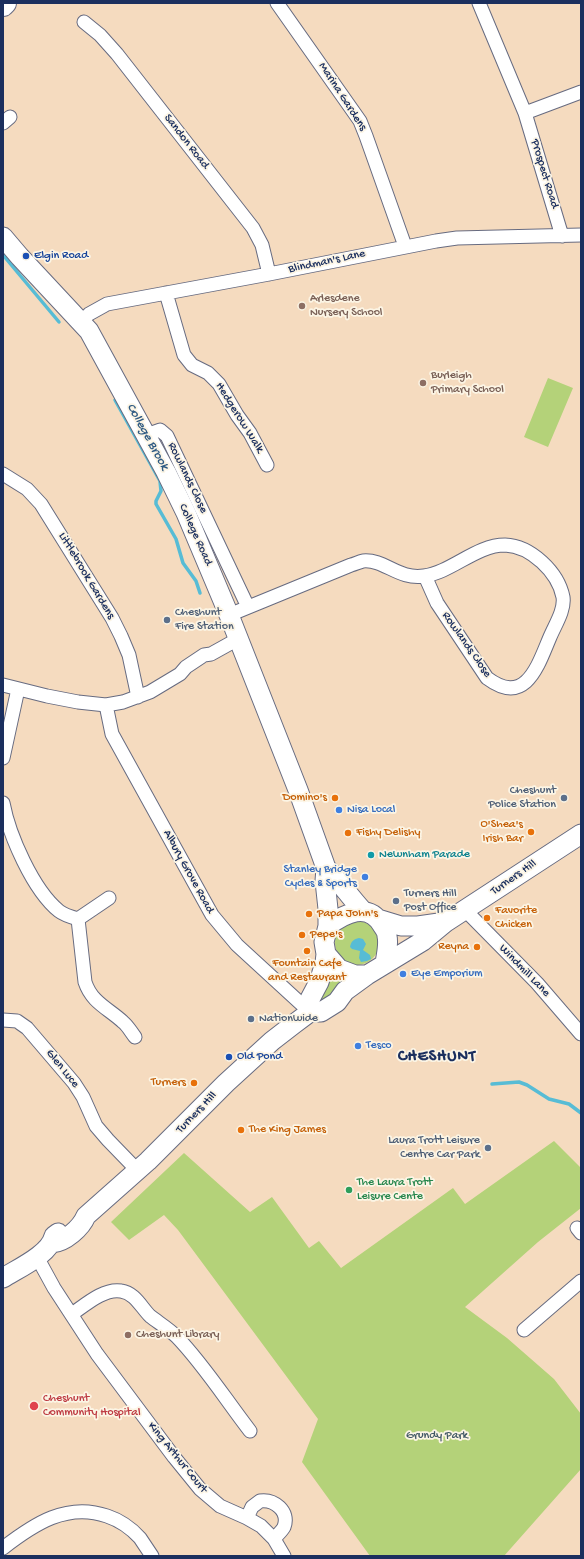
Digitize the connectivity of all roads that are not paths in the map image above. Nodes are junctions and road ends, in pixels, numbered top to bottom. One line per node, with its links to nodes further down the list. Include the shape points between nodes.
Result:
1 (5, 3): 4 (highway)
2 (277, 3): 11 (street, Marina Gardens, via 360,121)
3 (479, 3): 7 (street, Prospect Road)
4 (3, 5)
5 (84, 22): 12 (street, Sandon Road, via 117,54 253,228 262,244)
6 (581, 92): 7 (street)
7 (525, 113): 9 (street, Prospect Road)
8 (581, 235): 9 (street, Blindman's Lane)
9 (562, 236): 11 (street, Blindman's Lane, via 457,238)
10 (3, 237): 14 (main road, College Road)
11 (405, 246): 12 (street, Blindman's Lane)
12 (269, 274): 13 (street, Blindman's Lane)
13 (166, 293): 14 (street, Blindman's Lane, via 107,304 89,314); 16 (street, Hedgerow Walk, via 184,355 196,369 208,373 219,384)
14 (81, 322): 15 (main road, College Road, via 109,365)
15 (146, 435): 19 (street, Rowlands Close, via 160,430 167,436); 20 (main road, College Road, via 186,513)
16 (267, 466)
17 (3, 474): 24 (street, Littlebrook Gardens, via 27,489 41,504 112,618 129,655)
18 (425, 576): 18 (street, Rowlands Close, via 489,547 505,545 520,548 533,555 551,571 563,598 561,611 530,679 509,688 496,685 487,678 437,603); 19 (street, Rowlands Close, via 402,575 376,563 364,561 351,564)
19 (248, 607): 20 (street, Rowlands Close)
20 (229, 615): 21 (main road, College Road)
21 (238, 639): 24 (street, via 211,654 204,655 180,674); 29 (main road, College Road)
22 (3, 685): 23 (street)
23 (18, 689): 25 (street); 26 (street)
24 (138, 697): 25 (street)
25 (106, 705): 39 (street, Albury Grove Road, via 112,734 212,915 237,945)
26 (3, 758)
27 (3, 803): 33 (street, via 18,848 38,887 60,912)
28 (581, 834): 31 (main road, Turners Hill)
29 (326, 868): 32 (main road, College Road); 35 (main road, College Road)
30 (109, 898): 33 (street)
31 (466, 910): 34 (main road, Turners Hill); 41 (street, Windmill Lane, via 537,983)
32 (371, 915): 34 (main road, Turners Hill, via 401,926); 35 (main road, via 352,912 341,916); 37 (main road, via 387,935)
33 (78, 919): 42 (street, via 88,991 95,1000 124,1023)
34 (446, 922): 37 (main road, Turners Hill, via 423,941)
35 (328, 926): 36 (main road, via 324,942)
36 (326, 954): 38 (main road, via 339,969 355,975); 39 (main road, via 319,982 310,999)
37 (385, 964): 38 (main road)
38 (367, 974): 39 (main road, Turners Hill, via 345,991 337,1002 321,1012)
39 (310, 1012): 43 (main road, Turners Hill, via 272,1041 226,1083)
40 (3, 1020): 43 (street, Glen Luce, via 17,1021 26,1028 74,1083 96,1126)
41 (581, 1034)
42 (135, 1037)
43 (138, 1171): 44 (main road, Turners Hill, via 86,1216 77,1218 54,1236 52,1243)
44 (37, 1257): 45 (main road, Turners Hill); 47 (street, King Arthur Court)
45 (3, 1278)
46 (581, 1282): 48 (street)
47 (72, 1314): 49 (street, via 109,1292 120,1290 130,1294 151,1316 176,1336); 50 (street, King Arthur Court, via 97,1354 200,1489 220,1506)
48 (524, 1330)
49 (250, 1431)
50 (247, 1518): 51 (street, King Arthur Court, via 261,1526); 51 (street, via 252,1508 260,1501 275,1503 283,1511 286,1521)
51 (274, 1539): 54 (street, King Arthur Court)
52 (3, 1548): 53 (street, via 36,1525 78,1511 95,1512 126,1526)
53 (152, 1556)
54 (284, 1556)

